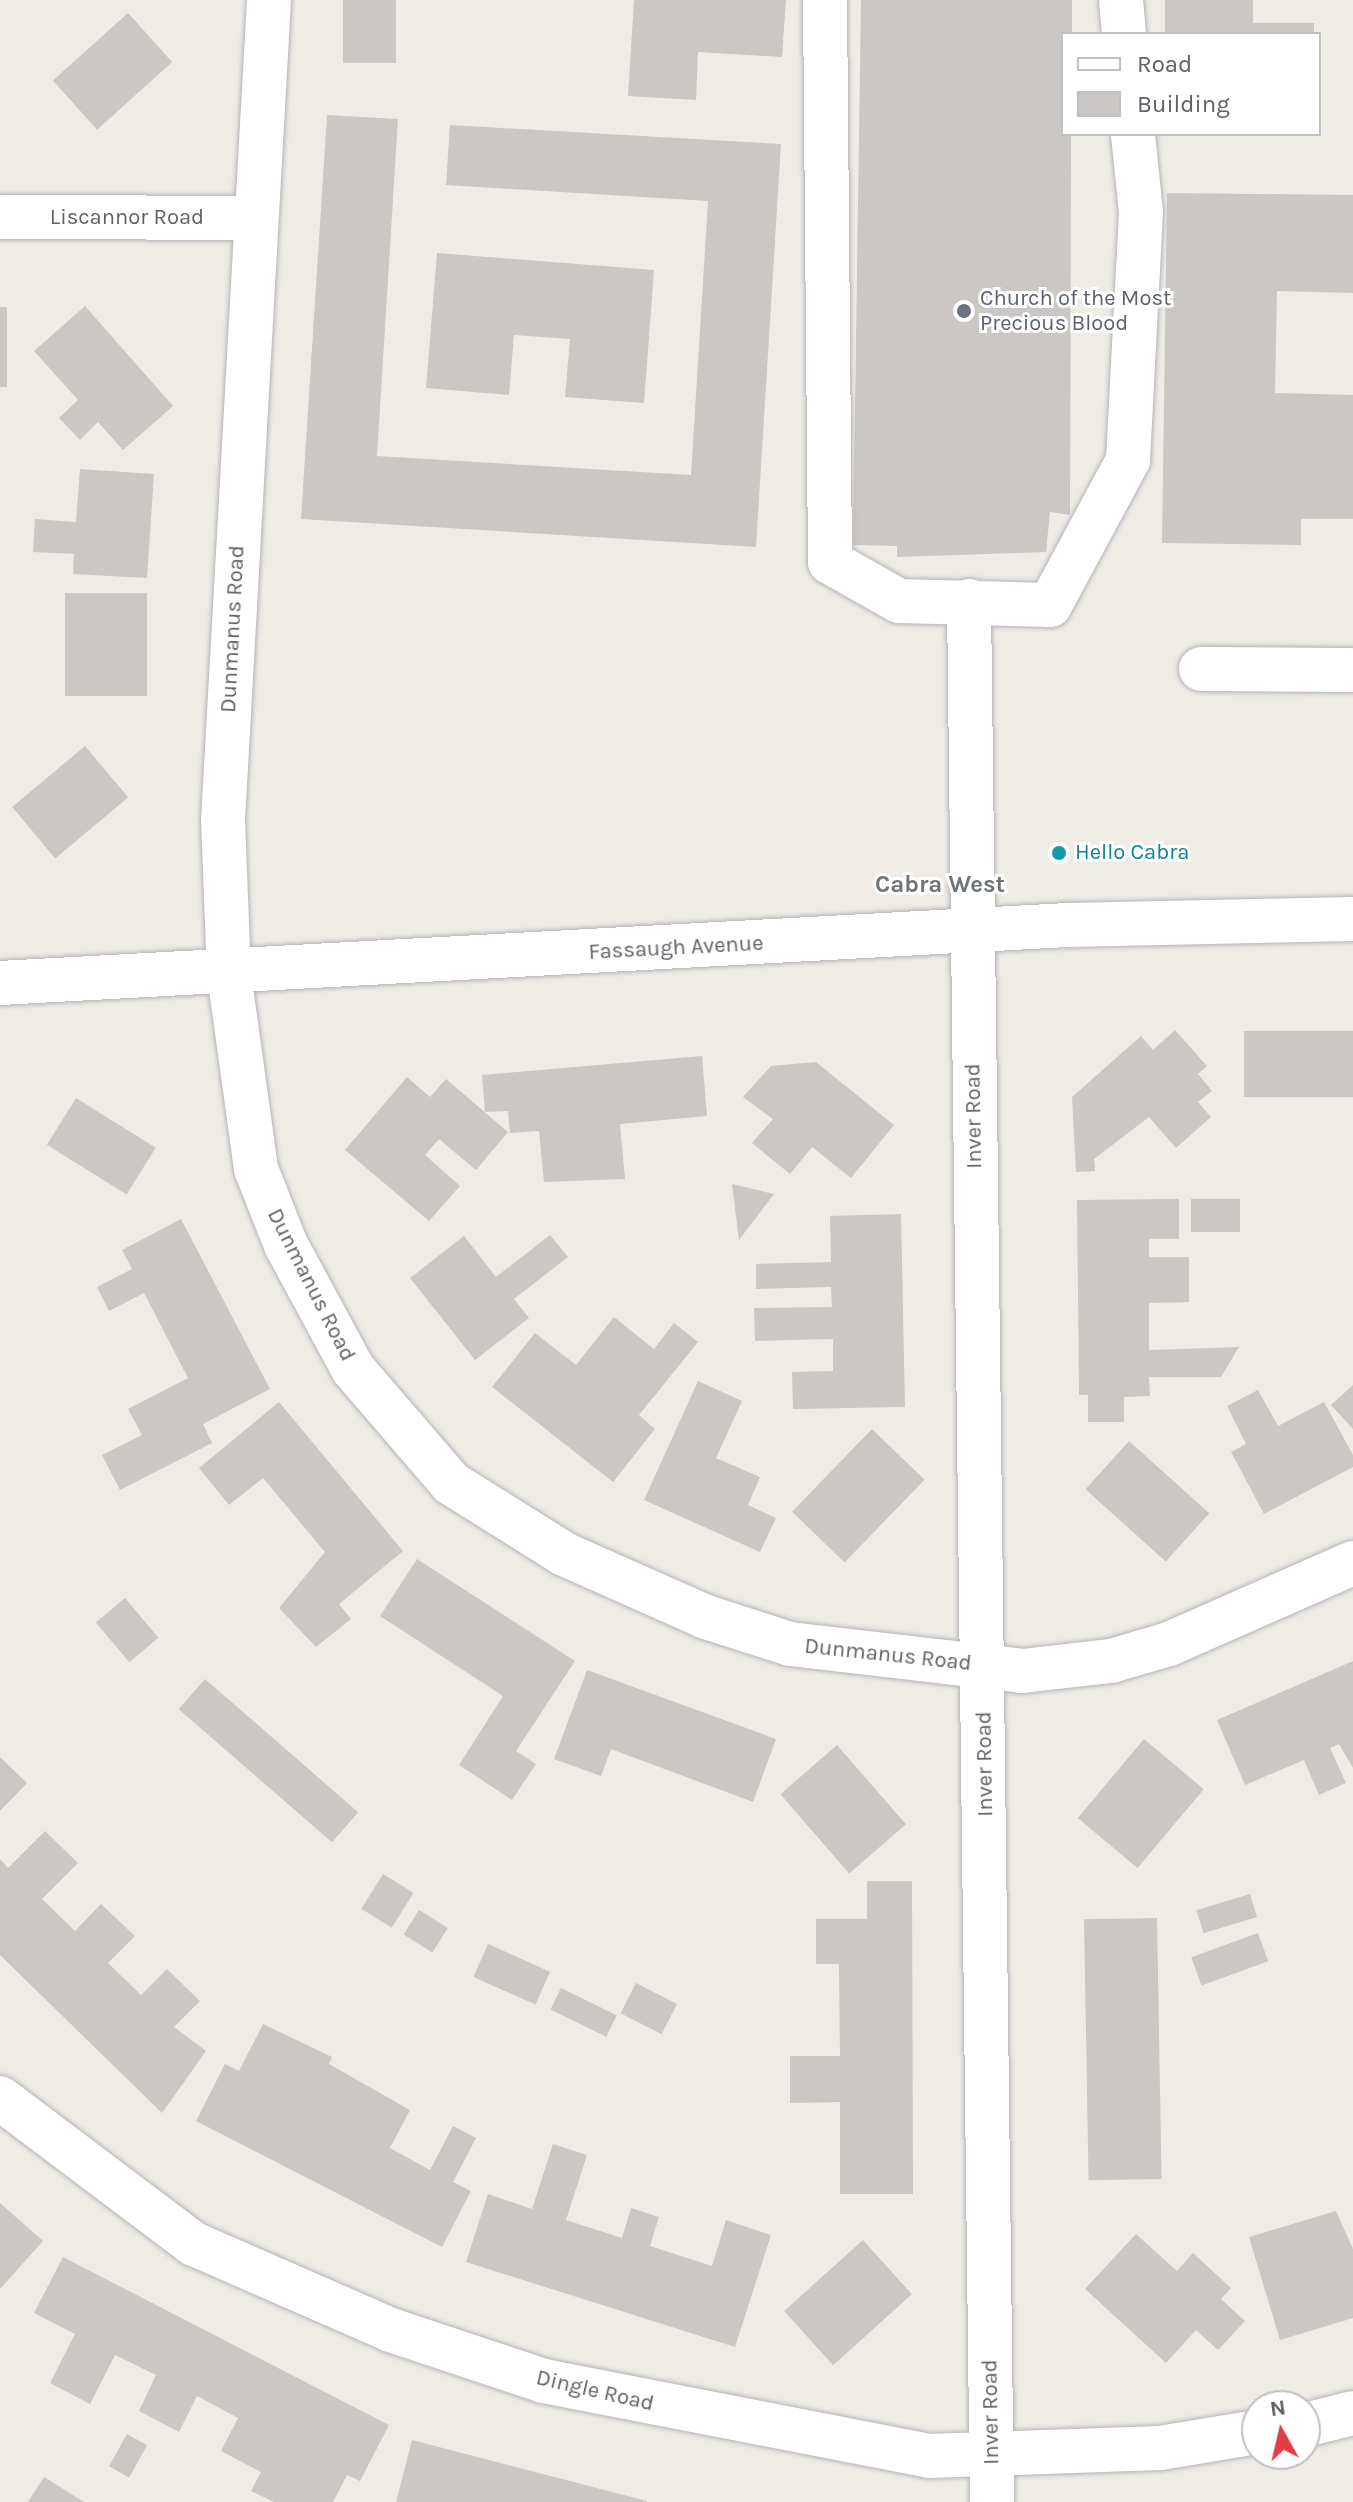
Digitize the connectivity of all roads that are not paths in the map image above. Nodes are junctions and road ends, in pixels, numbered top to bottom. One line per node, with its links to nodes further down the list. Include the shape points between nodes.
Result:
1 (269, 0): 7 (street, Dunmanus Road)
2 (825, 0): 8 (street, via 830,562 899,601)
3 (1121, 0): 4 (street)
4 (1124, 32)
5 (1133, 136): 8 (street, via 1141,212 1128,460 1050,605)
6 (0, 217): 7 (street, Liscannor Road)
7 (255, 218): 13 (street, Dunmanus Road, via 223,819)
8 (969, 601): 12 (street, Inver Road)
9 (1201, 669): 10 (street)
10 (1353, 670)
11 (1353, 919): 12 (street, Fassaugh Avenue)
12 (971, 931): 13 (street, Fassaugh Avenue); 16 (street, Inver Road)
13 (229, 974): 14 (street, Fassaugh Avenue); 16 (street, Dunmanus Road, via 243,1112 286,1245 353,1369 451,1483 564,1554 706,1617 790,1644)
14 (0, 983)
15 (1353, 1563): 16 (street, Dunmanus Road, via 1169,1644 1111,1661 1022,1671)
16 (984, 1665): 21 (street, Inver Road)
17 (0, 2098): 21 (street, Dingle Road, via 194,2244 391,2330 544,2381 771,2429 929,2456)
18 (1353, 2413): 19 (street)
19 (1321, 2421)
20 (1241, 2435): 21 (street, Dingle Road, via 1160,2448)
21 (992, 2451): 22 (street, Inver Road)
22 (992, 2502)

